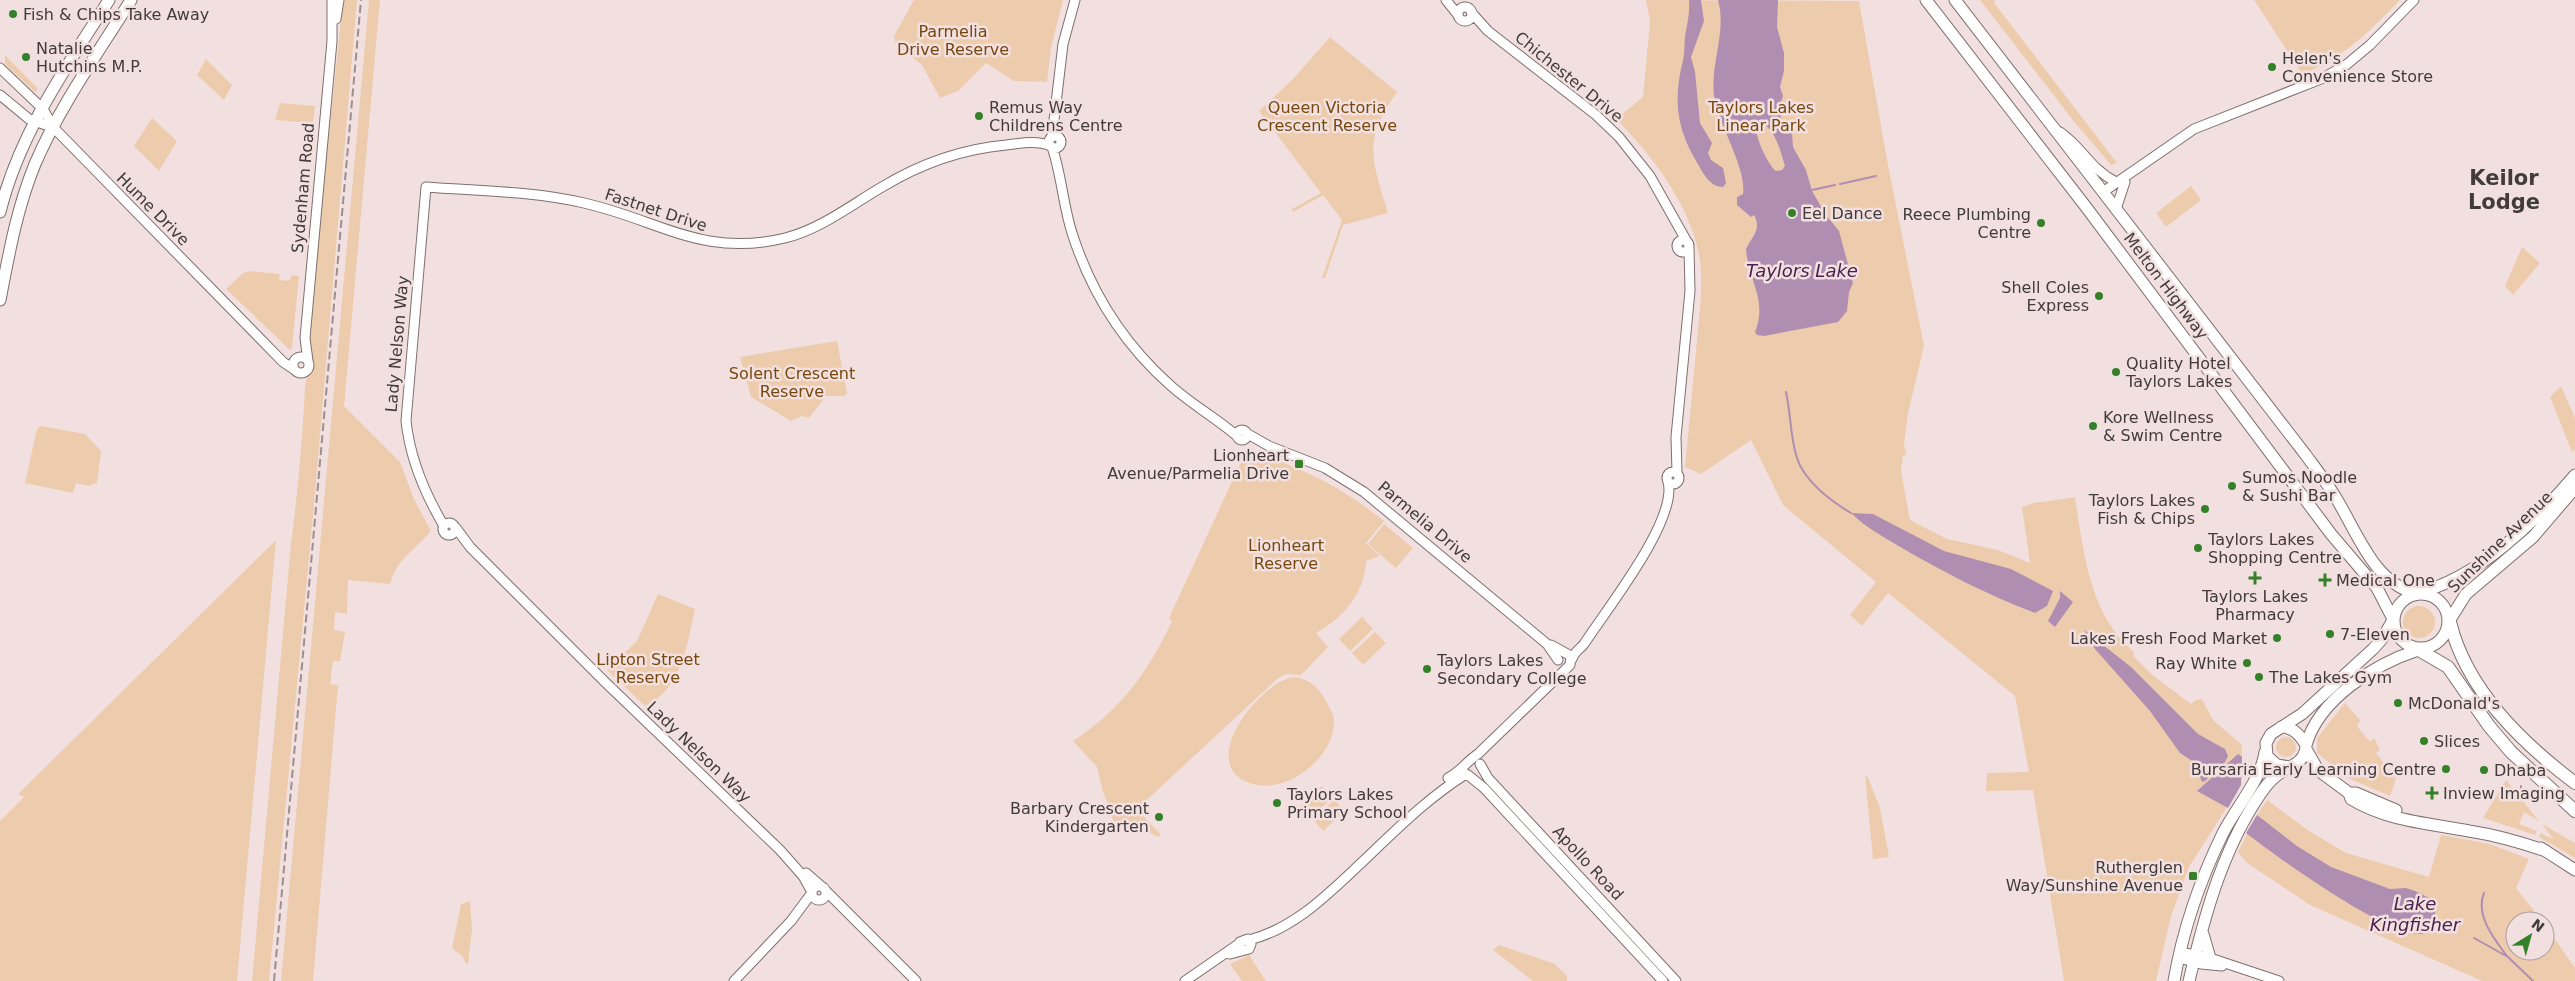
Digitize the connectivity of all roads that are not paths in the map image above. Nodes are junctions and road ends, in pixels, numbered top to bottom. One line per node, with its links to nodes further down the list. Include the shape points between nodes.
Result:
1 (109, 0): 15 (main road)
2 (131, 0): 18 (main road)
3 (332, 0): 12 (street, Sydenham Road)
4 (339, 0): 12 (street, Sydenham Road)
5 (1075, 0): 19 (street, Parmelia Drive, via 1057,82)
6 (1448, 0): 10 (street, Chichester Drive)
7 (1926, 0): 23 (main road, Melton Highway)
8 (1954, 0): 17 (main road, Melton Highway)
9 (2414, 0): 20 (street, via 2346,65 2199,126)
10 (1465, 12): 11 (street, Chichester Drive); 11 (street, Chichester Drive, via 1462,21)
11 (1488, 31): 39 (street, Chichester Drive, via 1620,137 1650,176 1676,223 1689,270 1690,291 1676,449 1667,507 1653,541)
12 (332, 42): 27 (street, Sydenham Road)
13 (0, 68): 15 (street)
14 (0, 95): 16 (street)
15 (43, 109): 16 (main road); 18 (street, Hume Drive)
16 (35, 123): 18 (street); 25 (main road, via 10,176)
17 (2052, 126): 20 (street, via 2069,138 2097,171); 22 (main road, Melton Highway)
18 (54, 128): 26 (main road, via 35,164 21,204); 28 (street, Hume Drive)
19 (1055, 142): 21 (street, Fastnet Drive, via 988,147 949,156 883,186 809,229 775,240 742,244 686,237 568,200); 37 (street, Parmelia Drive, via 1066,213 1090,280 1108,312 1156,372 1188,399 1242,435 1325,468 1364,492)
20 (2120, 182): 22 (street); 24 (street)
21 (426, 187): 51 (street, Lady Nelson Way, via 406,421 413,458 430,499 450,528 598,676)
22 (2105, 194): 23 (main road); 24 (main road, Melton Highway)
23 (2086, 207): 35 (main road, Melton Highway, via 2335,539 2377,588)
24 (2116, 209): 34 (main road, Melton Highway, via 2321,476 2381,572 2394,584)
25 (0, 212)
26 (0, 300)
27 (305, 338): 29 (street, Sydenham Road); 30 (street, Sydenham Road)
28 (278, 356): 29 (street, via 287,361); 31 (street, Hume Drive)
29 (295, 360): 30 (street, via 304,357); 31 (street)
30 (308, 361): 31 (street, via 306,372)
31 (295, 370)
32 (2575, 475): 34 (main road, Sunshine Avenue, via 2535,518 2471,570 2448,584)
33 (2575, 488): 36 (main road, Sunshine Avenue, via 2532,537 2466,594)
34 (2416, 593): 35 (main road, via 2401,602); 36 (main road, via 2442,604)
35 (2392, 619): 38 (main road, via 2400,639); 42 (main road, via 2378,644 2302,714)
36 (2450, 621): 38 (main road, via 2439,641); 49 (highway, via 2462,660 2480,690 2522,737)
37 (1548, 644): 39 (street, Parmelia Drive); 40 (street, Parmelia Drive)
38 (2418, 650): 43 (main road, via 2380,665 2357,680 2320,719); 50 (highway, via 2448,667 2507,748 2544,786)
39 (1568, 658): 40 (street, Chichester Drive, via 1559,656); 41 (street, Chichester Drive)
40 (1558, 661): 41 (street, Chichester Drive)
41 (1544, 689): 45 (street, Chichester Drive, via 1490,743)
42 (2281, 727): 43 (main road, via 2294,731); 44 (main road, via 2268,737)
43 (2306, 747): 46 (main road, via 2300,762); 47 (main road)
44 (2265, 752): 46 (main road, via 2273,762); 59 (main road, via 2260,768 2203,878)
45 (1478, 761): 48 (street); 48 (street, via 1476,771); 67 (street, Apollo Road, via 1488,778)
46 (2291, 767): 47 (main road); 58 (main road, via 2274,778 2240,828 2223,865)
47 (2318, 770): 52 (main road, via 2357,802 2498,836 2546,851)
48 (1466, 772): 65 (street, via 1432,797 1307,911 1222,957); 66 (street, Apollo Road)
49 (2575, 783)
50 (2575, 811)
51 (780, 850): 53 (street, Lady Nelson Way); 54 (street, Lady Nelson Way, via 803,876)
52 (2575, 870)
53 (823, 888): 54 (street, via 815,887); 55 (street, via 825,897); 56 (street, Lady Nelson Way)
54 (812, 893): 55 (street, via 813,898); 57 (street)
55 (820, 900): 56 (street, Lady Nelson Way); 57 (street)
56 (845, 912): 64 (street, Lady Nelson Way)
57 (791, 921): 63 (street)
58 (2202, 927): 60 (main road); 61 (main road)
59 (2179, 955): 61 (street); 68 (main road)
60 (2210, 958): 61 (street); 62 (street)
61 (2194, 959): 62 (street); 69 (main road)
62 (2234, 967): 70 (street)
63 (734, 981)
64 (916, 981)
65 (1186, 981)
66 (1664, 981)
67 (1676, 981)
68 (2174, 981)
69 (2190, 981)
70 (2279, 981)

